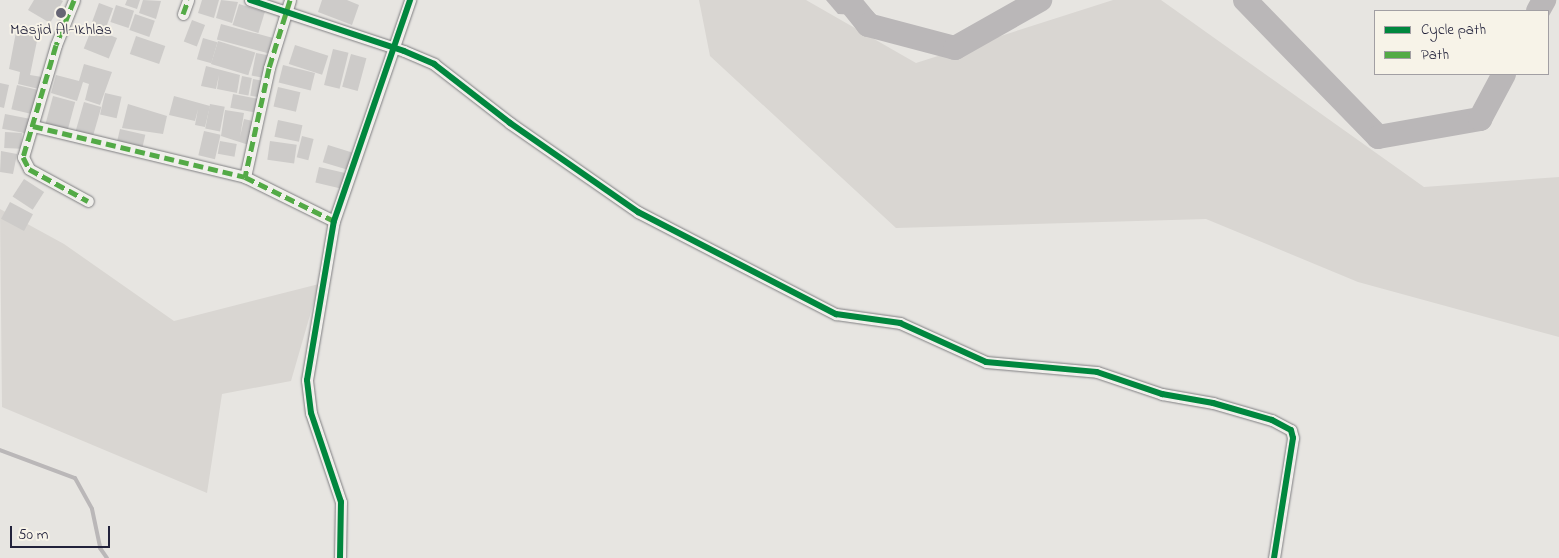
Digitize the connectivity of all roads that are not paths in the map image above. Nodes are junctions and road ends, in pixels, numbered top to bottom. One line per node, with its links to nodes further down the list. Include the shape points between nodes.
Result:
1 (74, 0): 9 (street, via 56,45)
2 (188, 0): 7 (street)
3 (250, 0): 6 (street)
4 (290, 0): 6 (street)
5 (410, 0): 8 (street)
6 (284, 12): 8 (street); 10 (street)
7 (183, 14)
8 (396, 49): 12 (street); 14 (street, via 434,64 510,124 638,212 836,314 900,323 986,362 1098,372 1162,394 1258,414 1289,429 1293,442)
9 (32, 126): 10 (street); 11 (street, via 23,157 26,166 41,178)
10 (245, 177): 12 (street)
11 (88, 201)
12 (334, 222): 13 (street, via 307,380 311,413 341,502)
13 (340, 558)
14 (1274, 558)

